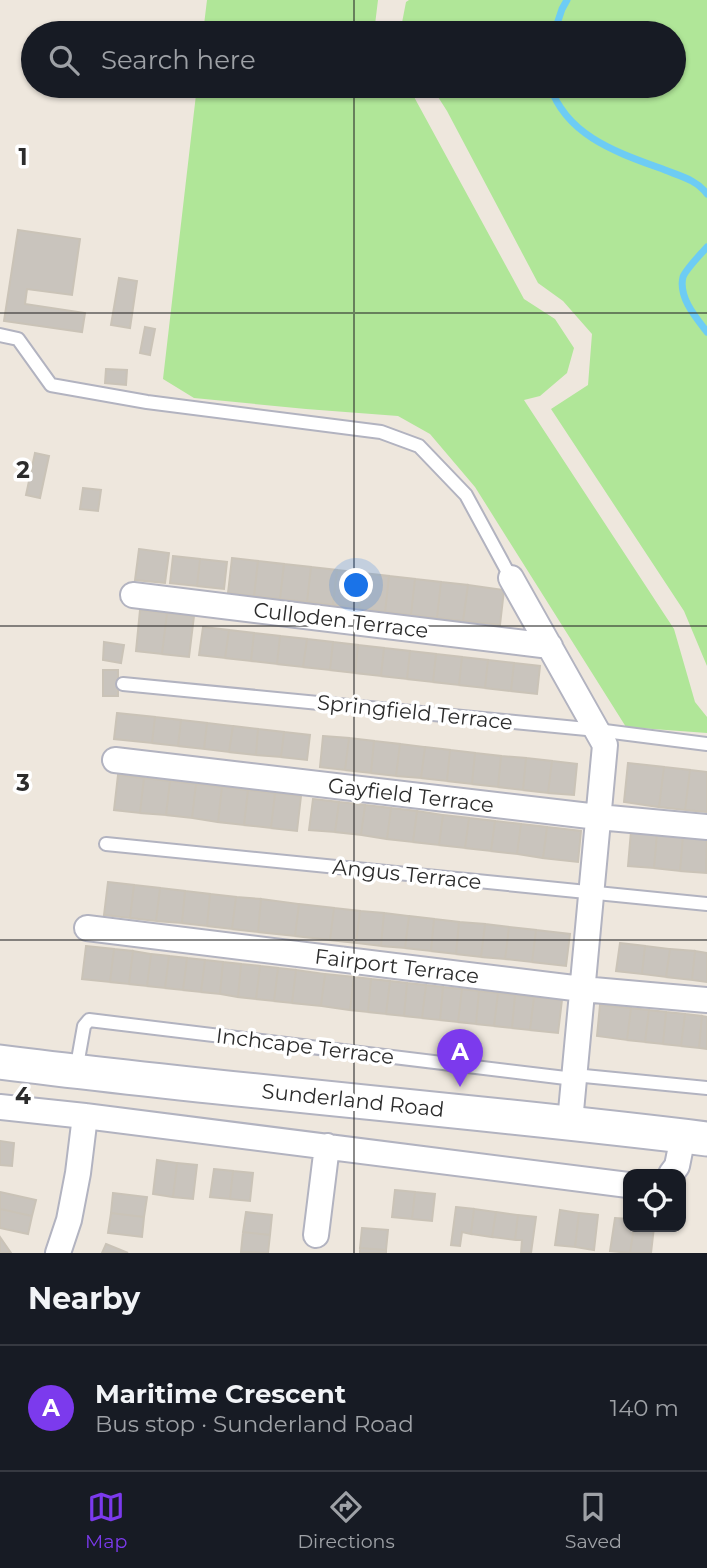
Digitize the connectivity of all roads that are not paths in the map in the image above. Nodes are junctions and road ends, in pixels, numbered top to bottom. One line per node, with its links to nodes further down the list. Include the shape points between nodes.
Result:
1 (0, 335): 2 (lane, via 18,339 51,385 381,432 419,446 466,495)
2 (511, 578): 4 (street)
3 (133, 595): 4 (street, Culloden Terrace)
4 (550, 646): 6 (street)
5 (123, 684): 6 (lane, Springfield Terrace)
6 (597, 730): 7 (lane, Springfield Terrace); 9 (street, via 605,745)
7 (707, 744)
8 (115, 760): 9 (street, Gayfield Terrace)
9 (598, 817): 10 (street, Gayfield Terrace); 12 (street)
10 (707, 827)
11 (106, 844): 12 (lane, Angus Terrace)
12 (591, 893): 13 (lane, Angus Terrace); 15 (street)
13 (707, 904)
14 (87, 928): 15 (street, Fairport Terrace)
15 (582, 989): 16 (street, Fairport Terrace); 19 (street)
16 (707, 1000)
17 (0, 1062): 18 (main road, Sunderland Road)
18 (76, 1072): 19 (lane, Inchcape Terrace, via 89,1020); 23 (main road, Sunderland Road)
19 (574, 1077): 20 (lane, Inchcape Terrace); 23 (street)
20 (707, 1088)
21 (0, 1107): 22 (street)
22 (85, 1116): 25 (street); 29 (street, via 69,1220)
23 (570, 1122): 24 (main road, Sunderland Road)
24 (695, 1137): 26 (street)
25 (327, 1146): 27 (street); 28 (street)
26 (675, 1169)
27 (623, 1184)
28 (316, 1235)
29 (58, 1253)

